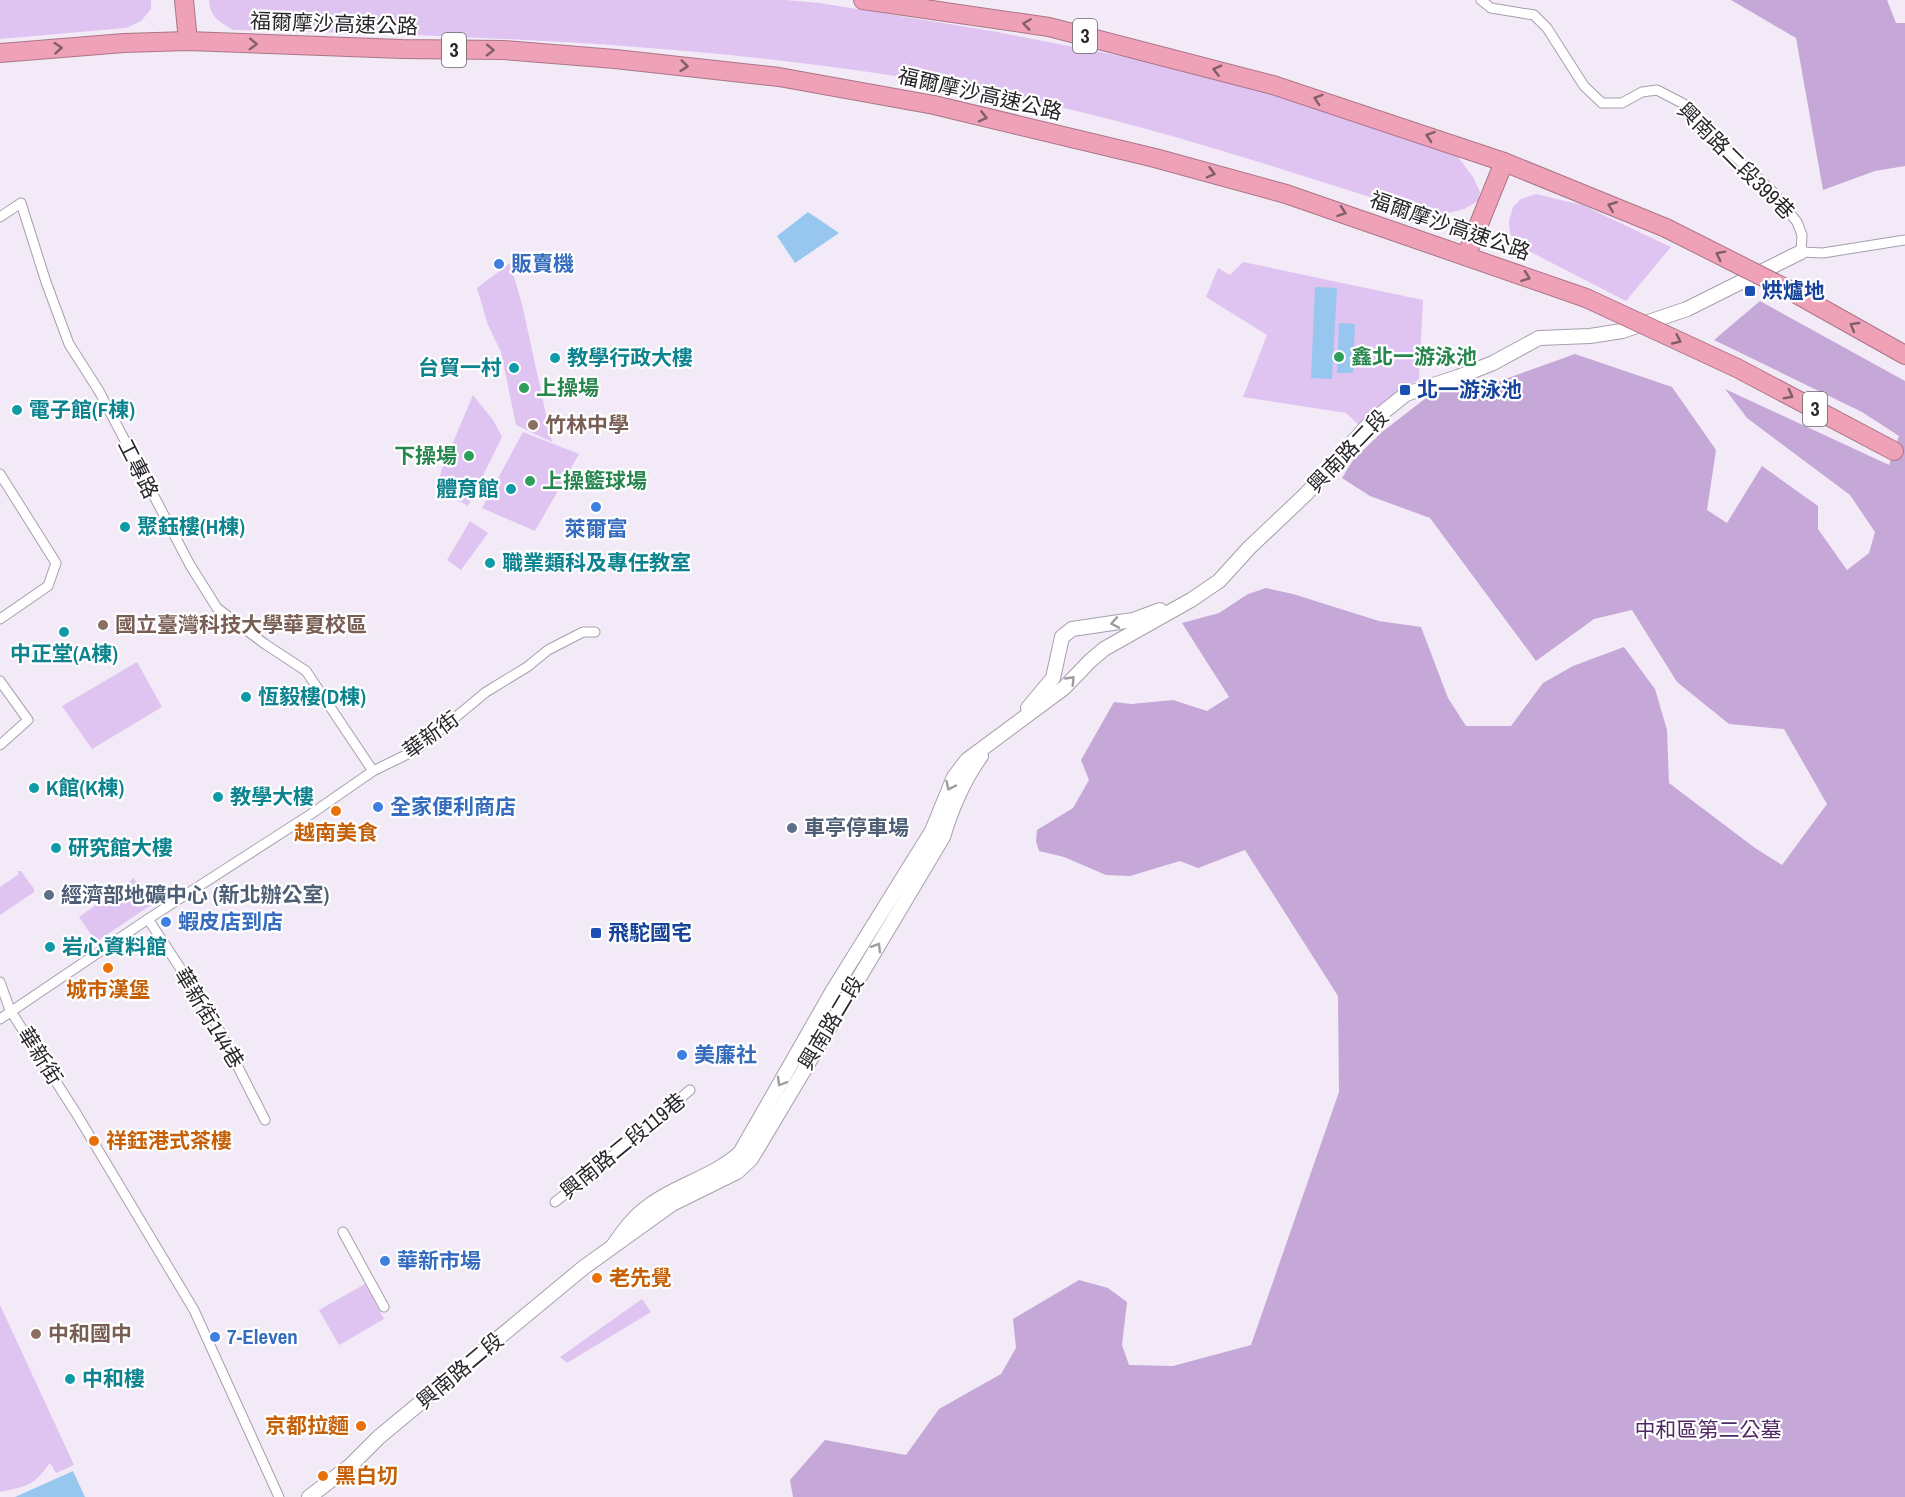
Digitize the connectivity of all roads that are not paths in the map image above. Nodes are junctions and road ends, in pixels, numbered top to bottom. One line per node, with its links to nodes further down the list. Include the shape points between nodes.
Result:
1 (184, 0): 4 (highway)
2 (1481, 0): 9 (street, 興南路二段399巷, via 1491,8 1534,15 1547,28 1584,86 1602,103 1622,103 1657,90 1684,104 1705,129 1773,192 1797,222 1802,235)
3 (868, 1): 6 (highway, 3, one-way to 3, via 1273,85 1049,27)
4 (188, 41): 5 (highway, 福爾摩沙高速公路 / 3, one-way to 4); 10 (highway, 福爾摩沙高速公路 / 3, one-way to 10, via 503,50 779,77 926,103 1155,158 1286,194)
5 (0, 53)
6 (1504, 162): 10 (highway); 11 (highway, 3, one-way to 6, bridge, via 1791,291 1666,228)
7 (0, 217): 20 (street, 工專路, via 21,203 69,344 99,392 190,566 217,608 306,670)
8 (1905, 240): 9 (street, via 1823,253)
9 (1801, 252): 14 (street, 興南路二段, via 1687,309 1622,331 1539,338 1493,363 1406,394 1371,422 1306,495 1219,580)
10 (1466, 256): 12 (highway, 福爾摩沙高速公路 / 3, one-way to 12, bridge, via 1586,298 1737,368)
11 (1905, 355)
12 (1894, 451)
13 (0, 474): 15 (street, via 56,563 48,586)
14 (1191, 600): 18 (street, 興南路二段, one-way to 14, via 1064,688 1104,649); 18 (street, 興南路二段, one-way to 18, via 1133,620 1072,628 1062,637 1053,678)
15 (0, 619)
16 (595, 632): 20 (street, 華新街, via 583,632 548,650 486,692 416,750)
17 (0, 681): 19 (street, via 28,720)
18 (1009, 730): 31 (street, 興南路二段, via 990,745 969,774 952,807 943,837 751,1159 737,1172 672,1204 583,1268 379,1437 351,1466)
19 (0, 745)
20 (373, 771): 21 (street, 華新街)
21 (148, 919): 23 (street, 華新街); 26 (street, 華新街144巷, via 213,1018)
22 (0, 982): 23 (street)
23 (10, 1010): 24 (street); 30 (street, 華新街, via 194,1310)
24 (0, 1018)
25 (690, 1090): 27 (street, 興南路二段119巷)
26 (266, 1120)
27 (555, 1202)
28 (343, 1232): 29 (street)
29 (384, 1307)
30 (279, 1497)
31 (309, 1497)

